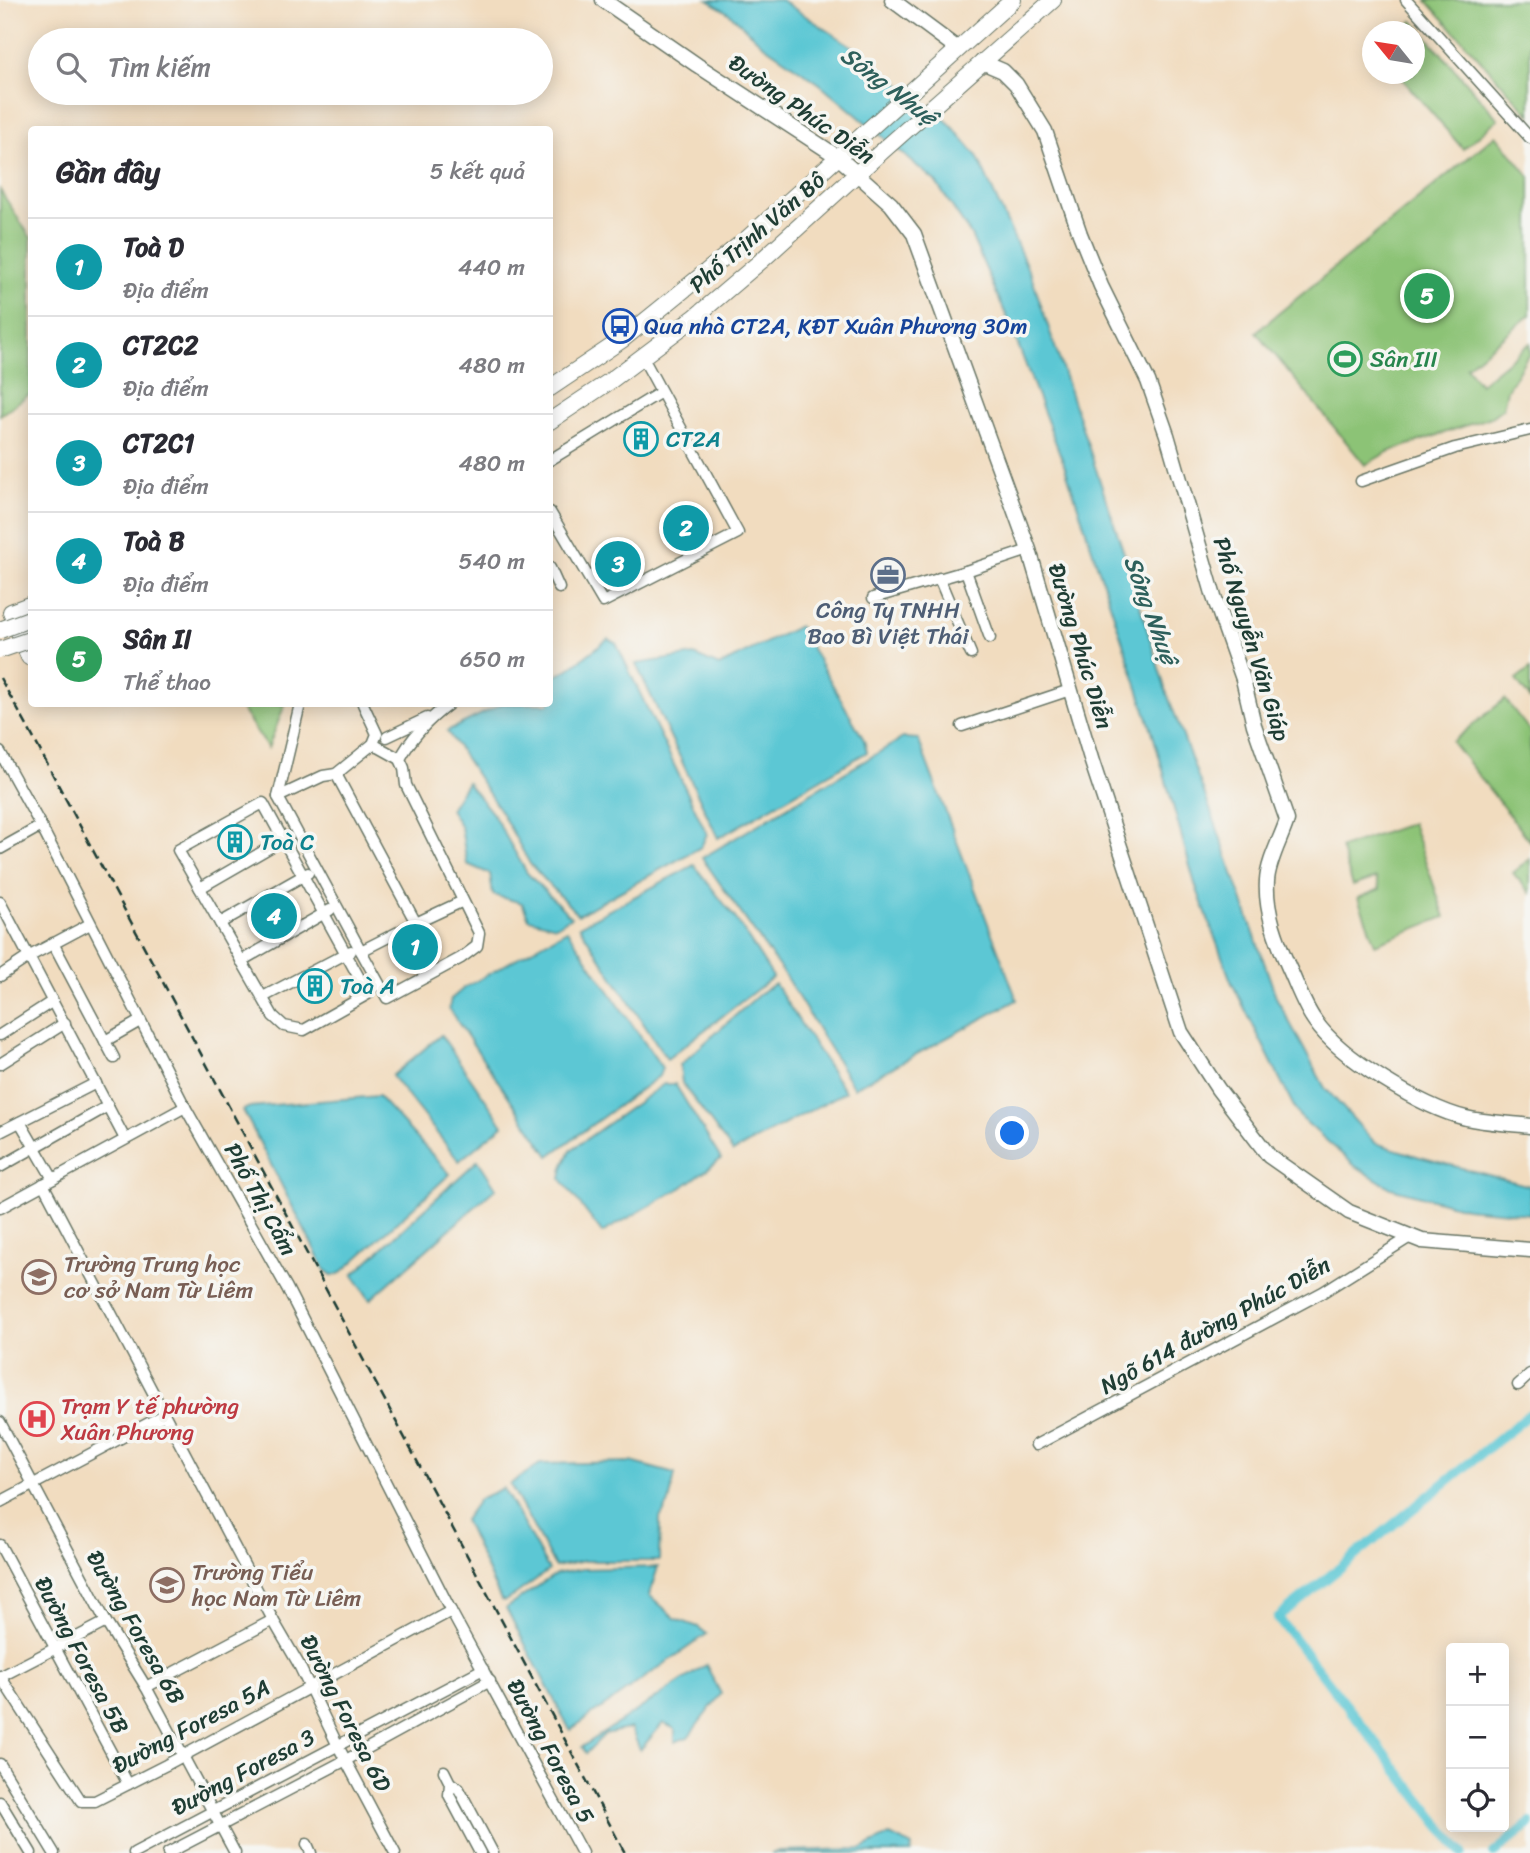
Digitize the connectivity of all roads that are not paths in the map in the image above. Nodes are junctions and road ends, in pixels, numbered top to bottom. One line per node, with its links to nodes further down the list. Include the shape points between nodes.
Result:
1 (603, 0): 9 (street, Đường Phúc Diễn, via 696,65)
2 (892, 0): 6 (street)
3 (1013, 0): 6 (main road, Phố Trịnh Văn Bô)
4 (1053, 0): 7 (main road, Phố Trịnh Văn Bô)
5 (1406, 0): 8 (street)
6 (958, 49): 9 (main road, Phố Trịnh Văn Bô)
7 (982, 62): 10 (main road, Phố Trịnh Văn Bô); 77 (street, Phố Nguyễn Văn Giáp, via 1003,71 1016,84 1045,131 1084,244 1148,381 1167,435 1287,820 1267,879 1269,909 1276,939 1315,1021 1338,1047 1437,1109)
8 (1530, 138)
9 (843, 152): 10 (street, Đường Phúc Diễn); 12 (main road, Phố Trịnh Văn Bô, via 685,290)
10 (863, 167): 11 (main road, Phố Trịnh Văn Bô, via 761,261); 19 (street, Đường Phúc Diễn, via 915,234)
11 (643, 358): 13 (street); 14 (main road, Phố Trịnh Văn Bô)
12 (553, 386)
13 (661, 392): 16 (street); 18 (street, via 738,533 603,602)
14 (553, 419)
15 (1530, 430): 17 (street, via 1455,448)
16 (553, 458)
17 (1361, 481)
18 (553, 517)
19 (1029, 550): 20 (street); 33 (street, Đường Phúc Diễn)
20 (966, 571): 22 (street); 28 (street)
21 (553, 575): 23 (street)
22 (939, 579): 24 (street); 32 (street)
23 (559, 588)
24 (873, 598)
25 (28, 606): 31 (main road, via 11,612)
26 (28, 620): 27 (main road, bridge)
27 (0, 630)
28 (990, 638)
29 (28, 640): 30 (main road, bridge)
30 (0, 650)
31 (28, 654)
32 (971, 654)
33 (1070, 690): 38 (street); 84 (street, Đường Phúc Diễn, via 1181,1032 1269,1156 1349,1212)
34 (299, 707): 44 (street)
35 (364, 707): 39 (street)
36 (445, 707): 37 (street)
37 (433, 715): 39 (street); 40 (street)
38 (962, 726)
39 (379, 738): 40 (street); 42 (street); 43 (street)
40 (409, 743): 42 (street)
41 (0, 752): 45 (street, Phố Thị Cẩm)
42 (400, 759): 52 (street, via 406,785)
43 (336, 774): 44 (street); 57 (street)
44 (278, 797): 46 (street)
45 (41, 826): 48 (street); 58 (street, Phố Thị Cẩm)
46 (297, 833): 47 (street); 49 (street)
47 (284, 839): 50 (street); 51 (street); 51 (street, via 263,803 178,850)
48 (0, 849)
49 (316, 868): 50 (street); 54 (street)
50 (303, 876): 55 (street); 56 (street)
51 (200, 888): 56 (street)
52 (463, 901): 57 (street); 60 (street, via 479,933 477,946 387,998)
53 (0, 902): 62 (street)
54 (337, 907): 55 (street); 60 (street)
55 (324, 914): 61 (street); 63 (street)
56 (220, 923): 63 (street)
57 (416, 923): 60 (street)
58 (90, 924): 59 (street); 67 (street, Phố Thị Cẩm)
59 (53, 943): 62 (street); 70 (street)
60 (359, 949): 61 (street)
61 (346, 954): 65 (street); 65 (street, via 368,994 304,1030 284,1026)
62 (30, 956): 64 (street); 66 (street)
63 (241, 961): 65 (street)
64 (0, 976)
65 (263, 997)
66 (53, 1001): 68 (street); 69 (street)
67 (140, 1021): 70 (street); 75 (street, Phố Thị Cẩm)
68 (65, 1023): 72 (street); 73 (street)
69 (0, 1035)
70 (105, 1041): 71 (street)
71 (114, 1058)
72 (0, 1064)
73 (96, 1083): 74 (street); 76 (street)
74 (108, 1106): 79 (street); 80 (street)
75 (185, 1107): 79 (street); 94 (street, Phố Thị Cẩm, via 287,1288)
76 (20, 1122): 78 (street); 80 (street, Đường Foresa 6D)
77 (1530, 1126)
78 (0, 1132)
79 (125, 1139): 82 (street)
80 (35, 1147): 81 (street); 82 (street, Đường Foresa 6D)
81 (0, 1167)
82 (48, 1182): 83 (street); 88 (street, Đường Foresa 6D)
83 (0, 1208)
84 (1410, 1237): 85 (street, Đường Phúc Diễn); 90 (street, Ngõ 614 đường Phúc Diễn, via 1323,1292)
85 (1530, 1250)
86 (1530, 1374): 87 (street)
87 (1518, 1385)
88 (164, 1415): 91 (street); 95 (street, Đường Foresa 6D)
89 (0, 1422): 91 (street, Đường Foresa 6B)
90 (1036, 1445)
91 (33, 1485): 92 (street); 96 (street, Đường Foresa 6B)
92 (0, 1502)
93 (0, 1545): 97 (street, Đường Foresa 5B)
94 (451, 1611): 98 (street, Phố Thị Cẩm); 102 (street, Đường Foresa 5A)
95 (273, 1620): 101 (street); 102 (street, Đường Foresa 6D)
96 (106, 1622): 97 (street); 101 (street, Đường Foresa 6B)
97 (54, 1648): 99 (street); 109 (street, Đường Foresa 5B)
98 (483, 1669): 100 (street, Đường Foresa 5); 103 (street, Đường Foresa 3)
99 (0, 1676): 109 (street, Đường Foresa 5A, via 81,1801 95,1801)
100 (490, 1681): 105 (street, Đường Foresa 3); 121 (street, Đường Foresa 5)
101 (146, 1687): 104 (street, Đường Foresa 6B)
102 (310, 1687): 103 (street, Đường Foresa 6D); 104 (street, Đường Foresa 5A)
103 (338, 1746): 105 (street, Đường Foresa 6D); 111 (street, Đường Foresa 3)
104 (184, 1756): 109 (street, Đường Foresa 5A); 111 (street, Đường Foresa 6B)
105 (346, 1760): 112 (street, Đường Foresa 3); 118 (street, Đường Foresa 6D)
106 (0, 1764): 114 (street)
107 (444, 1771): 108 (street)
108 (450, 1783): 119 (street, via 449,1795); 120 (street, via 459,1789)
109 (128, 1784)
110 (0, 1802): 113 (street)
111 (213, 1812): 112 (street, Đường Foresa 6B); 115 (street, Đường Foresa 3)
112 (221, 1826): 116 (street, Đường Foresa 3); 117 (street, Đường Foresa 6B)
113 (31, 1853)
114 (54, 1853)
115 (134, 1853)
116 (168, 1853)
117 (235, 1853)
118 (395, 1853)
119 (480, 1853)
120 (493, 1853)
121 (582, 1853)

